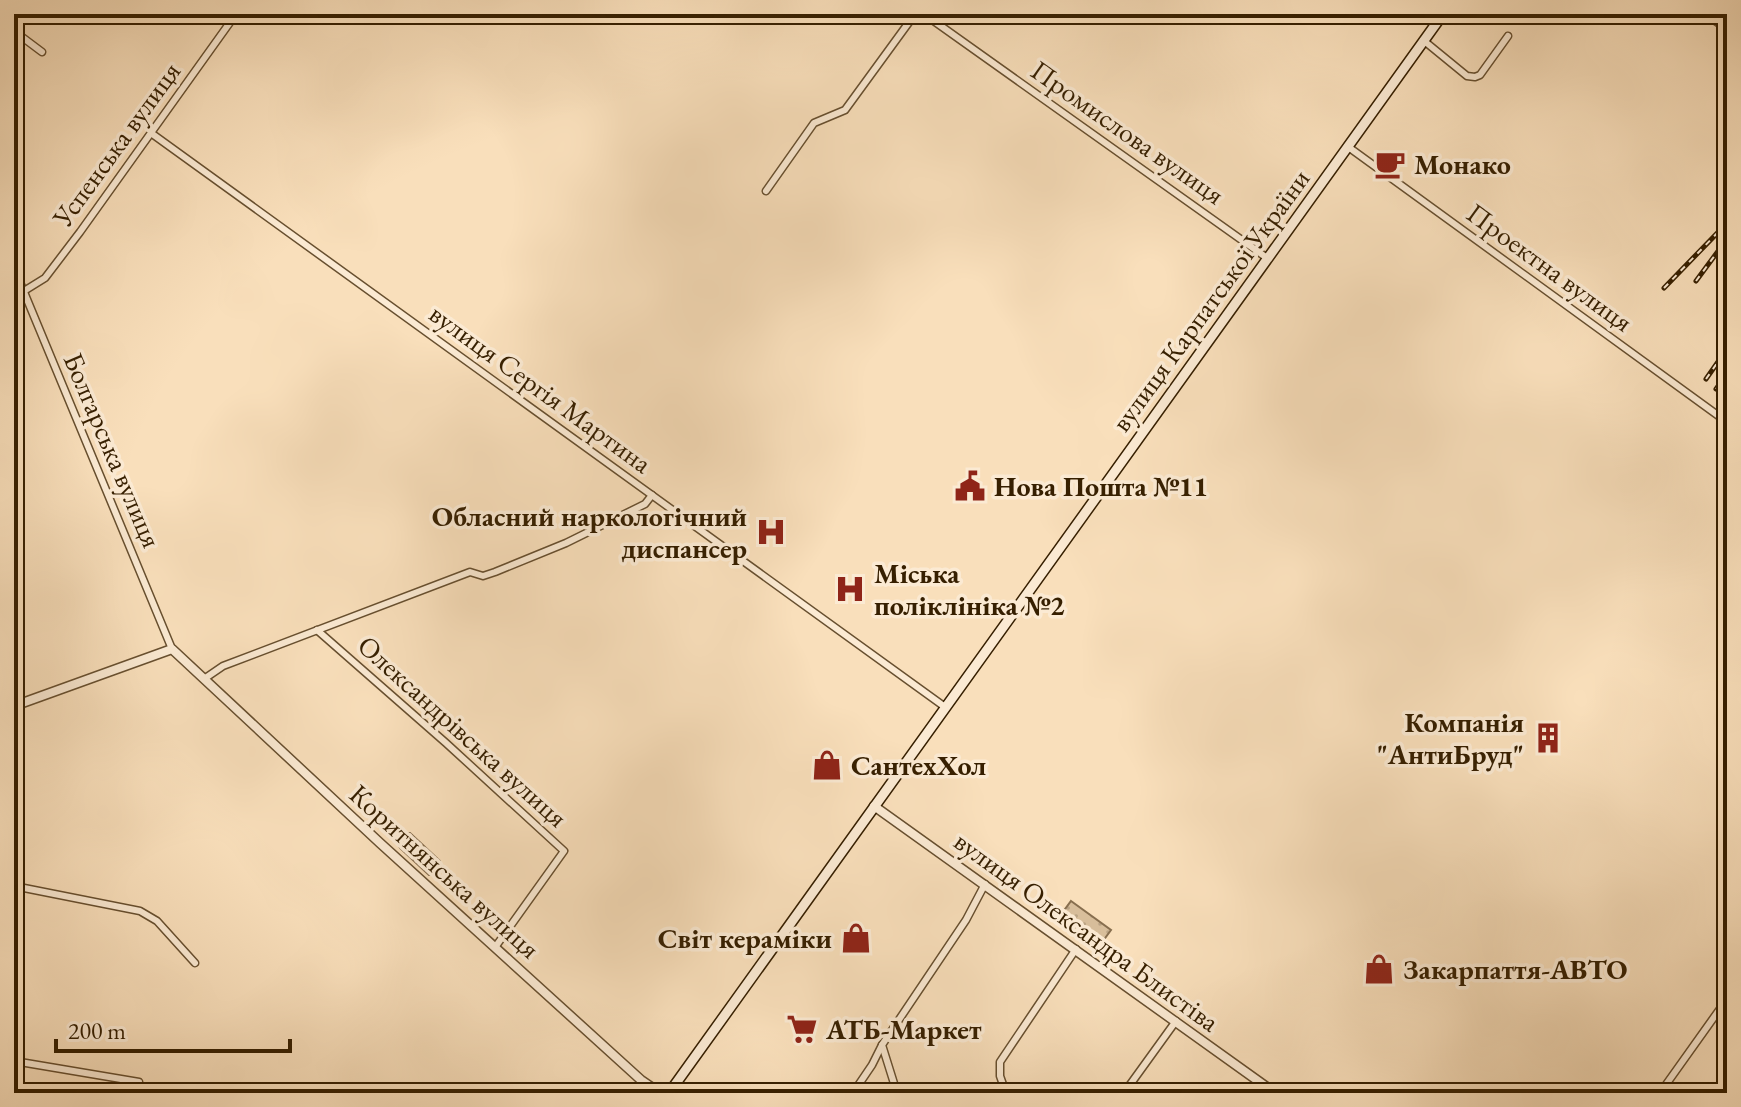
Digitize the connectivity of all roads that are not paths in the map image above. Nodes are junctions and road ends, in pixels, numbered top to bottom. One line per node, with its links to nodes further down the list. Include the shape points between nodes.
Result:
1 (236, 14): 11 (street, Успенська вулиця)
2 (915, 14): 13 (street, via 845,110 814,123)
3 (924, 14): 14 (street, Промислова вулиця)
4 (1443, 14): 9 (main road, вулиця Карпатської України)
5 (1707, 14): 6 (street)
6 (1727, 28)
7 (14, 31): 10 (street)
8 (1508, 36): 9 (street, via 1475,77)
9 (1423, 40): 12 (main road, вулиця Карпатської України)
10 (42, 52)
11 (151, 133): 16 (street, Успенська вулиця, via 45,278); 18 (street, вулиця Сергія Мартина)
12 (1347, 146): 14 (main road, вулиця Карпатської України); 17 (street, Проектна вулиця)
13 (766, 191)
14 (1267, 258): 23 (main road, вулиця Карпатської України)
15 (14, 268): 16 (street, Болгарська вулиця)
16 (24, 291): 20 (street, Болгарська вулиця)
17 (1727, 422)
18 (652, 495): 19 (street, via 645,504 544,552 483,576 470,572); 23 (street, вулиця Сергія Мартина)
19 (317, 630): 21 (street, via 223,666); 27 (street, Олександрівська вулиця, via 564,851)
20 (172, 649): 21 (street, Коритнянська вулиця); 22 (street)
21 (204, 679): 27 (street, Коритнянська вулиця)
22 (14, 706)
23 (945, 707): 24 (main road, вулиця Карпатської України)
24 (874, 806): 25 (street, вулиця Олександра Блистіва); 36 (main road, вулиця Карпатської України)
25 (985, 884): 28 (street, вулиця Олександра Блистіва); 32 (street)
26 (14, 886): 29 (street, via 140,911 157,921)
27 (496, 946): 35 (street, Коритнянська вулиця)
28 (1076, 949): 31 (street, вулиця Олександра Блистіва); 39 (street, via 1000,1062)
29 (195, 963)
30 (1727, 999): 42 (street)
31 (1176, 1021): 40 (street); 41 (street, вулиця Олександра Блистіва)
32 (882, 1045): 37 (street); 38 (street)
33 (14, 1061): 34 (street)
34 (139, 1082)
35 (660, 1093)
36 (669, 1093)
37 (853, 1093)
38 (897, 1093)
39 (1006, 1093)
40 (1124, 1093)
41 (1275, 1093)
42 (1660, 1093)

